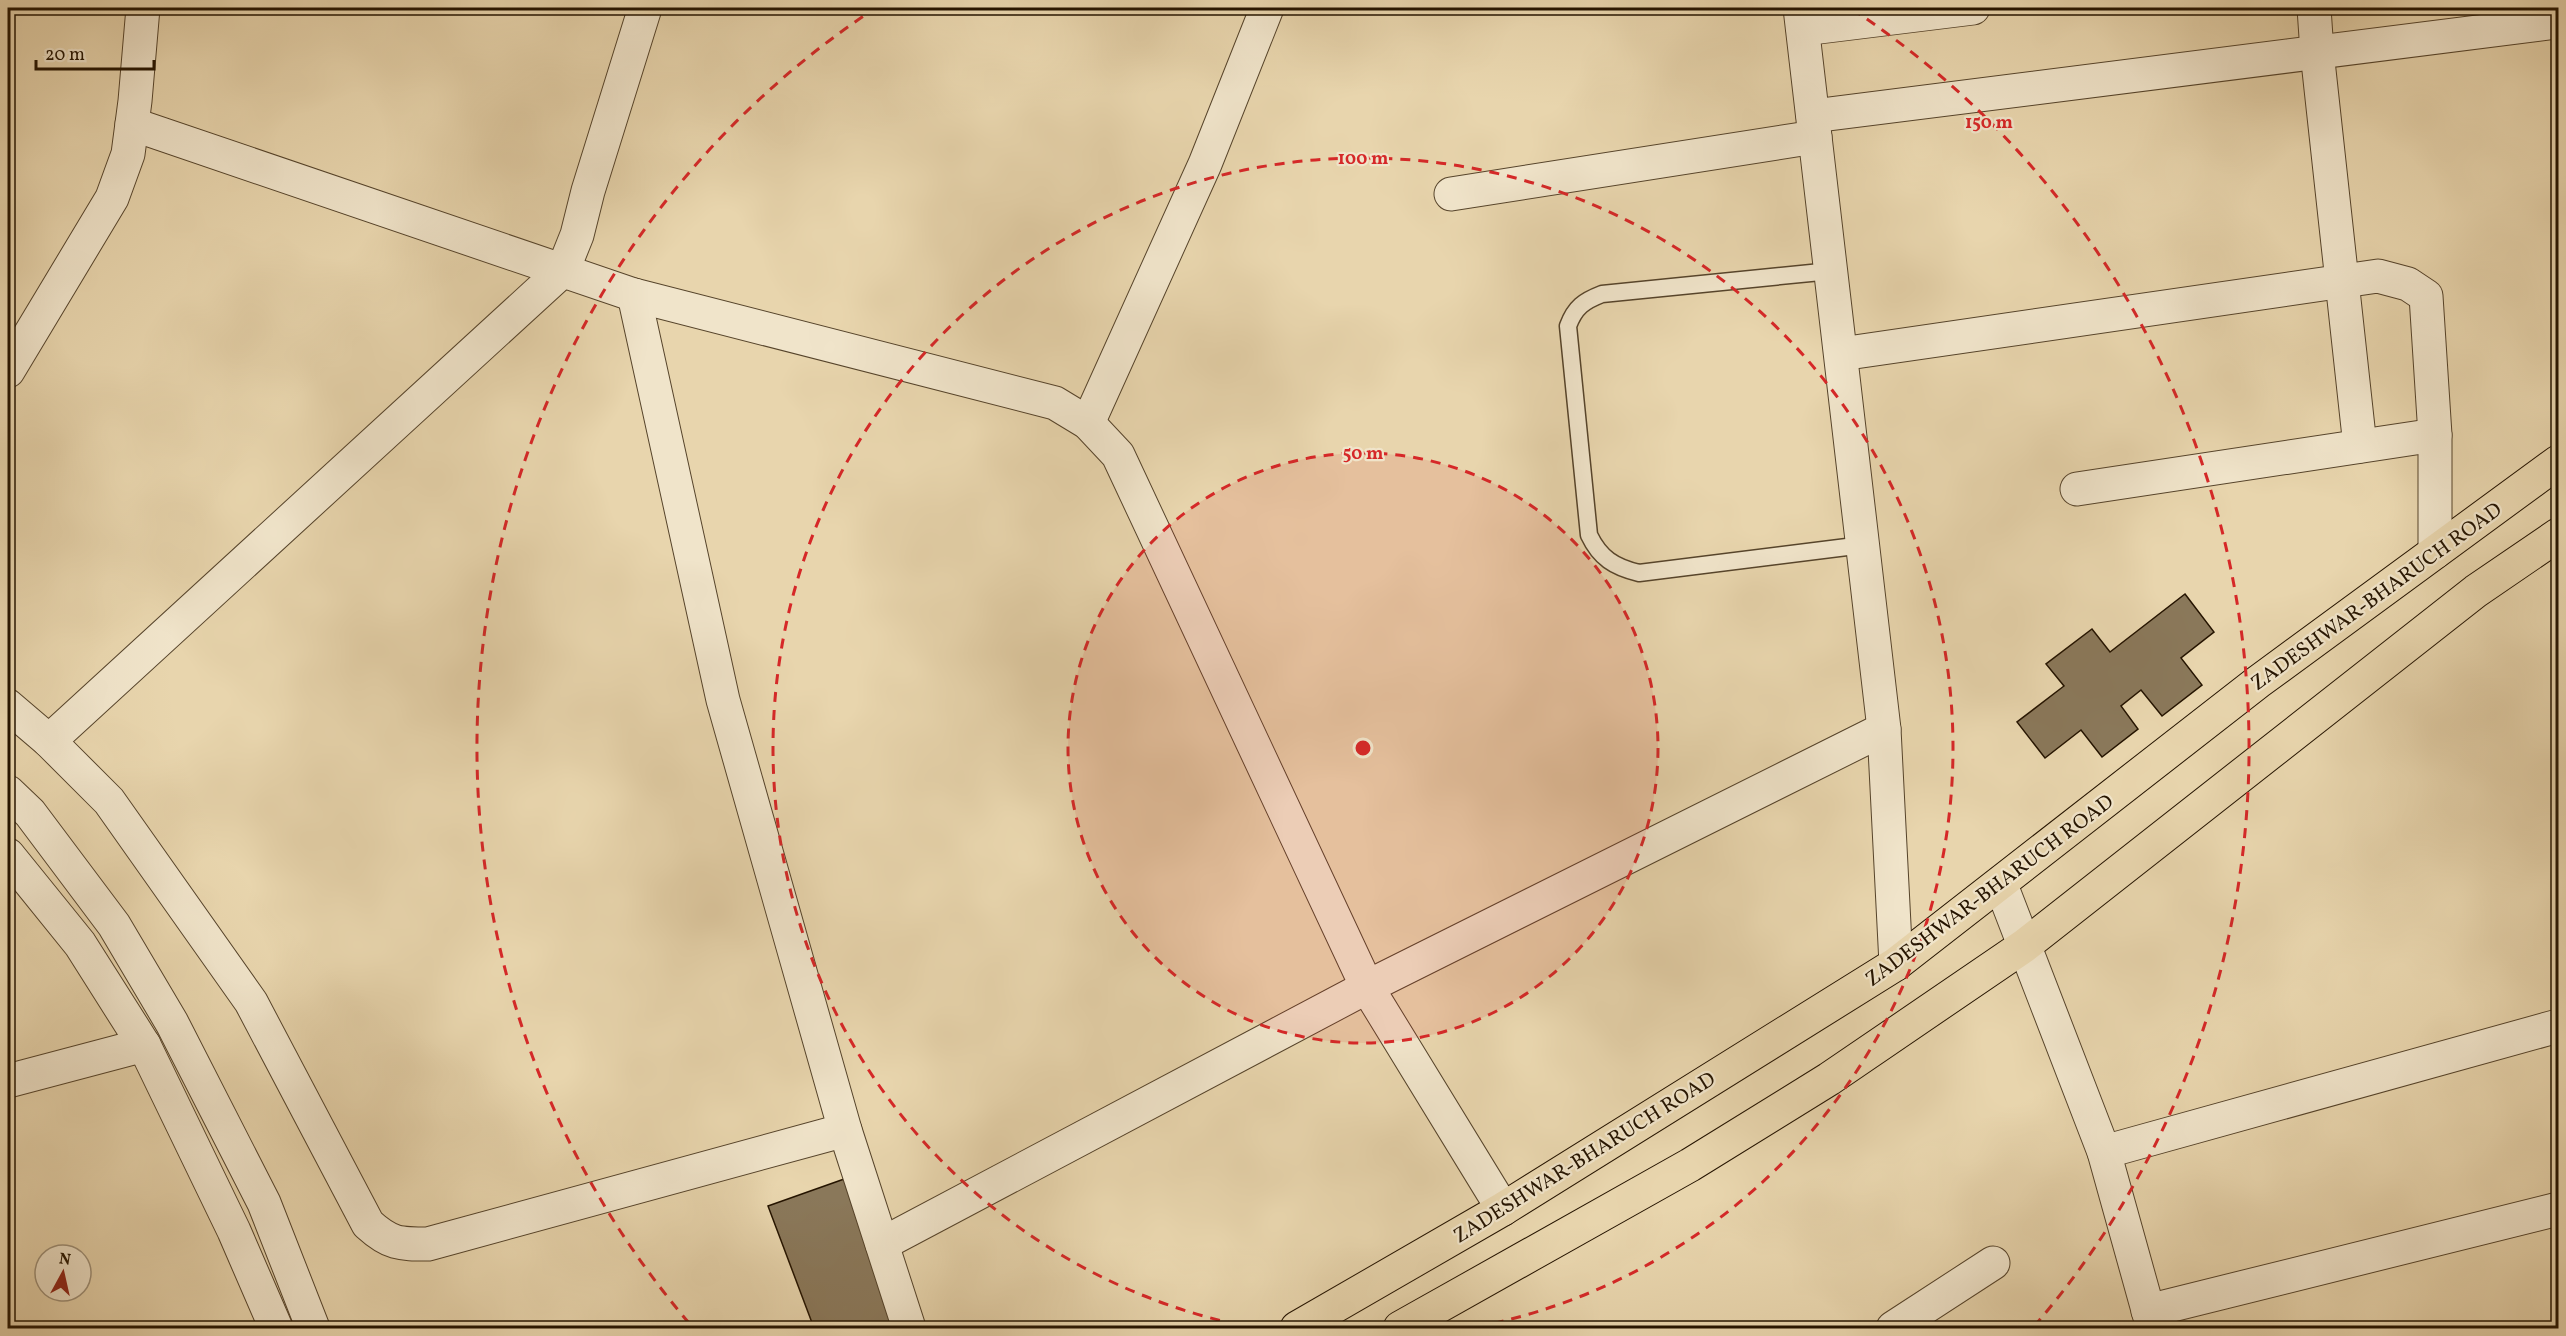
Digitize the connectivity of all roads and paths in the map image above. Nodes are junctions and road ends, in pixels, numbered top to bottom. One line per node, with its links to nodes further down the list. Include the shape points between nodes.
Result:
1 (143, 8): 9 (street)
2 (645, 8): 12 (street)
3 (1268, 8): 18 (street, via 1205,164)
4 (1972, 8): 6 (street)
5 (2314, 8): 8 (street)
6 (1801, 18): 10 (street)
7 (2557, 22): 8 (street)
8 (2317, 52): 10 (street); 14 (street)
9 (132, 124): 12 (street); 17 (street, via 128,154 112,198)
10 (1814, 126): 11 (street); 13 (street)
11 (1451, 194)
12 (563, 270): 15 (street); 28 (street)
13 (1831, 272): 16 (street); 24 (lane, via 1602,294 1584,301 1574,311 1568,326 1589,535 1604,558 1619,568 1639,573)
14 (2343, 281): 16 (street); 19 (street, via 2378,276 2408,284 2426,296); 20 (street)
15 (634, 295): 18 (street, via 1055,403); 38 (street, via 723,700)
16 (1841, 354): 24 (street)
17 (8, 371)
18 (1088, 423): 34 (street, via 1118,455)
19 (2435, 435): 20 (street); 25 (street)
20 (2360, 446): 22 (street)
21 (2559, 462): 25 (main road, ZADESHWAR-BHARUCH ROAD)
22 (2077, 489)
23 (2559, 534): 32 (main road, via 2476,591)
24 (1863, 545): 27 (street)
25 (2435, 552): 31 (main road, ZADESHWAR-BHARUCH ROAD, via 2258,682)
26 (8, 706): 28 (street)
27 (1884, 729): 33 (street); 34 (street)
28 (49, 741): 38 (street, via 109,801 251,1002 368,1224 383,1238 402,1244 428,1244)
29 (8, 792): 46 (street, via 30,813 114,925 172,1023 264,1203)
30 (8, 855): 36 (street, via 81,944)
31 (2001, 885): 32 (street); 33 (main road, ZADESHWAR-BHARUCH ROAD)
32 (2024, 946): 39 (street); 49 (main road, via 1829,1079 1690,1165)
33 (1896, 964): 40 (main road, ZADESHWAR-BHARUCH ROAD)
34 (1367, 987): 40 (street); 42 (street)
35 (2559, 1026): 39 (street)
36 (144, 1045): 37 (street); 45 (street, via 234,1231)
37 (8, 1081)
38 (845, 1130): 42 (street)
39 (2104, 1152): 44 (street)
40 (1503, 1209): 48 (main road, ZADESHWAR-BHARUCH ROAD)
41 (2559, 1209): 44 (street)
42 (882, 1244): 47 (street)
43 (1992, 1263): 50 (street)
44 (2150, 1320)
45 (276, 1329)
46 (314, 1329)
47 (909, 1329)
48 (1297, 1329)
49 (1400, 1329)
50 (1893, 1329)

